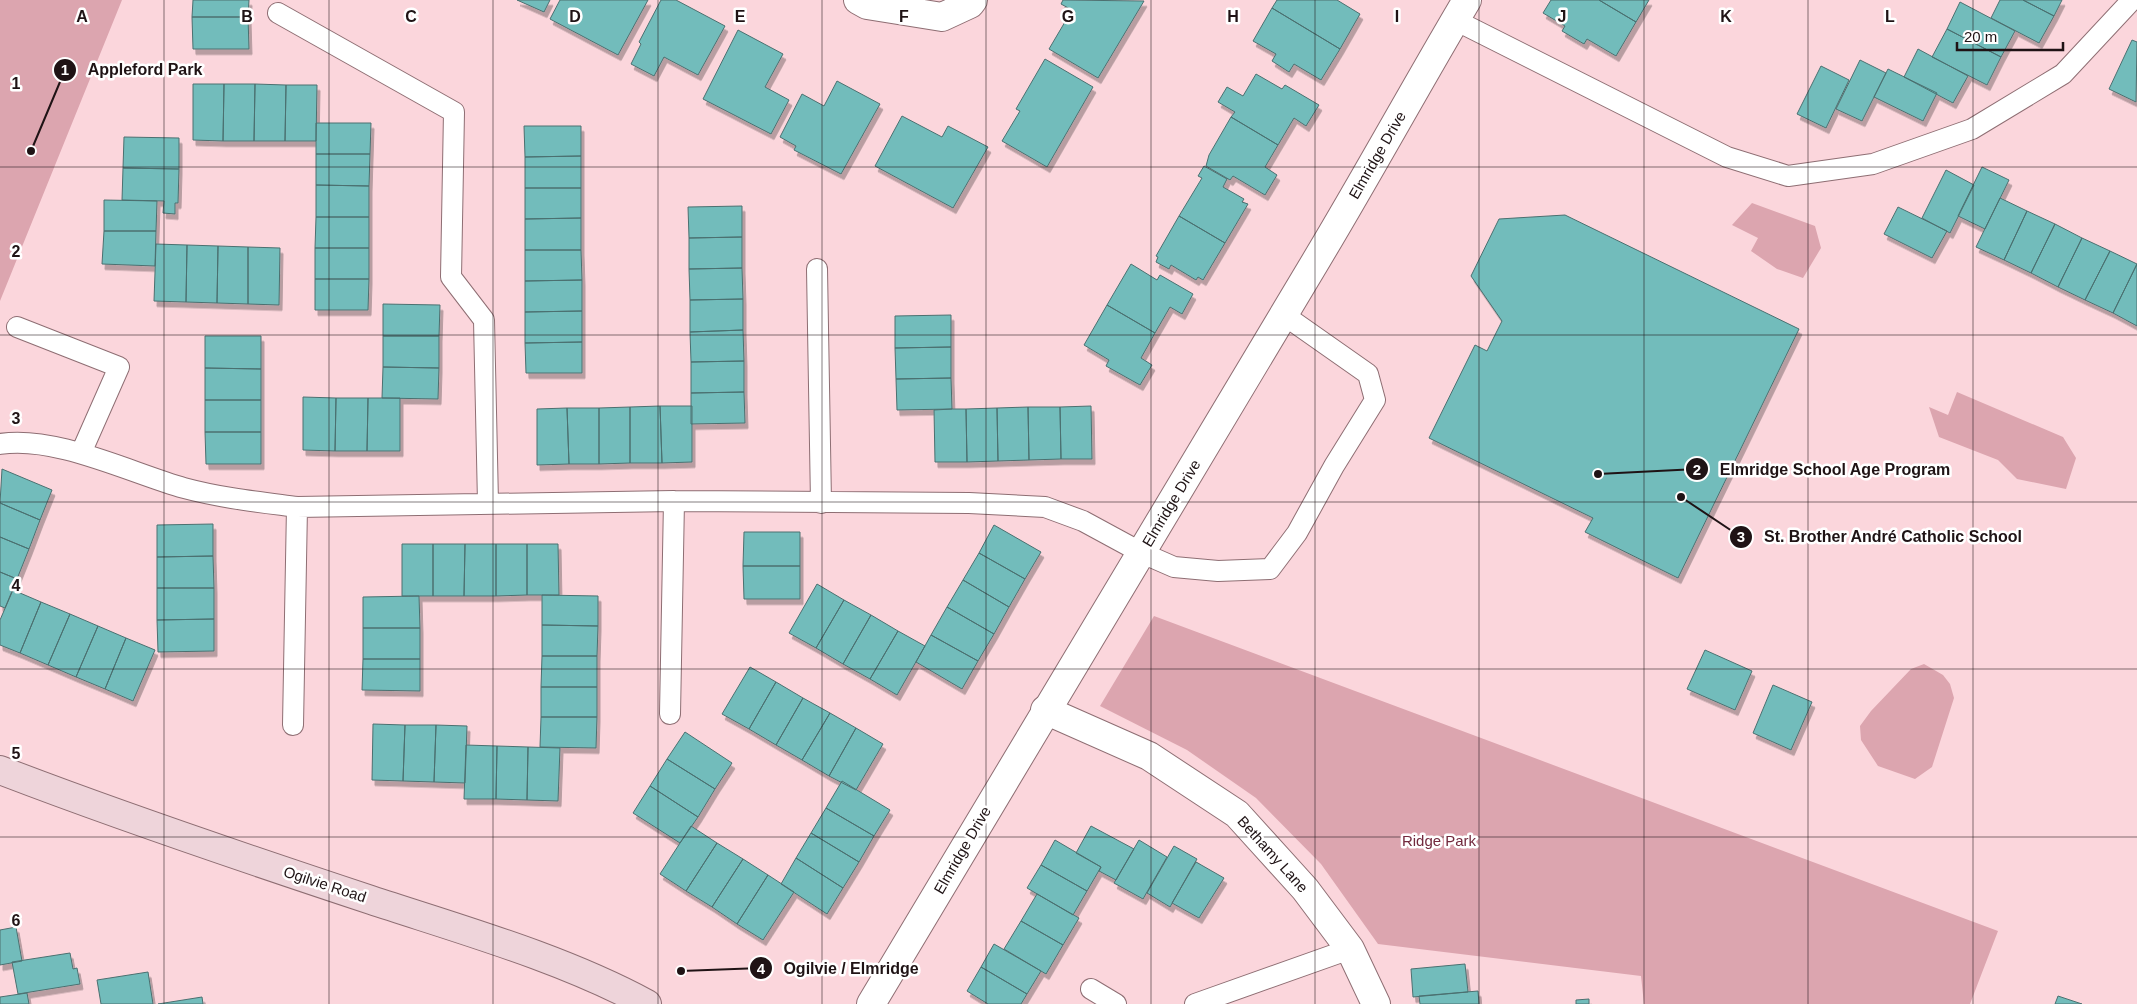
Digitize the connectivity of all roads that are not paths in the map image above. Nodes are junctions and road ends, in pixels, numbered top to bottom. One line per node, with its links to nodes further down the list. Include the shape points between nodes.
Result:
1 (858, 0): 2 (street, via 867,5 942,17)
2 (973, 0)
3 (2132, 0): 4 (lane, via 2063,74 1972,129 1873,164 1788,176 1727,157)
4 (1461, 10): 7 (street, Elmridge Drive)
5 (278, 13): 13 (lane, via 454,112 451,276 484,320)
6 (817, 269): 12 (lane)
7 (1284, 315): 15 (street, Elmridge Drive); 15 (lane, via 1368,374 1375,400 1297,533 1270,569 1218,571 1174,567)
8 (17, 327): 10 (lane, via 119,367)
9 (0, 444): 10 (lane, via 16,441)
10 (81, 454): 14 (lane, via 184,488)
11 (674, 502): 12 (lane); 13 (lane); 17 (lane)
12 (821, 502): 15 (lane, via 969,502 1045,507 1083,521)
13 (488, 503): 14 (lane)
14 (297, 507): 18 (lane)
15 (1142, 553): 16 (street, Elmridge Drive)
16 (1045, 710): 20 (street, Bethamy Lane, via 1149,756 1237,814 1305,888); 23 (street, Elmridge Drive)
17 (670, 714)
18 (293, 725)
19 (0, 770): 22 (main road, Ogilvie Road, via 558,964)
20 (1350, 949): 25 (lane); 26 (street, Bethamy Lane)
21 (1091, 989): 24 (lane)
22 (647, 1004)
23 (871, 1004)
24 (1116, 1004)
25 (1195, 1004)
26 (1376, 1004)

